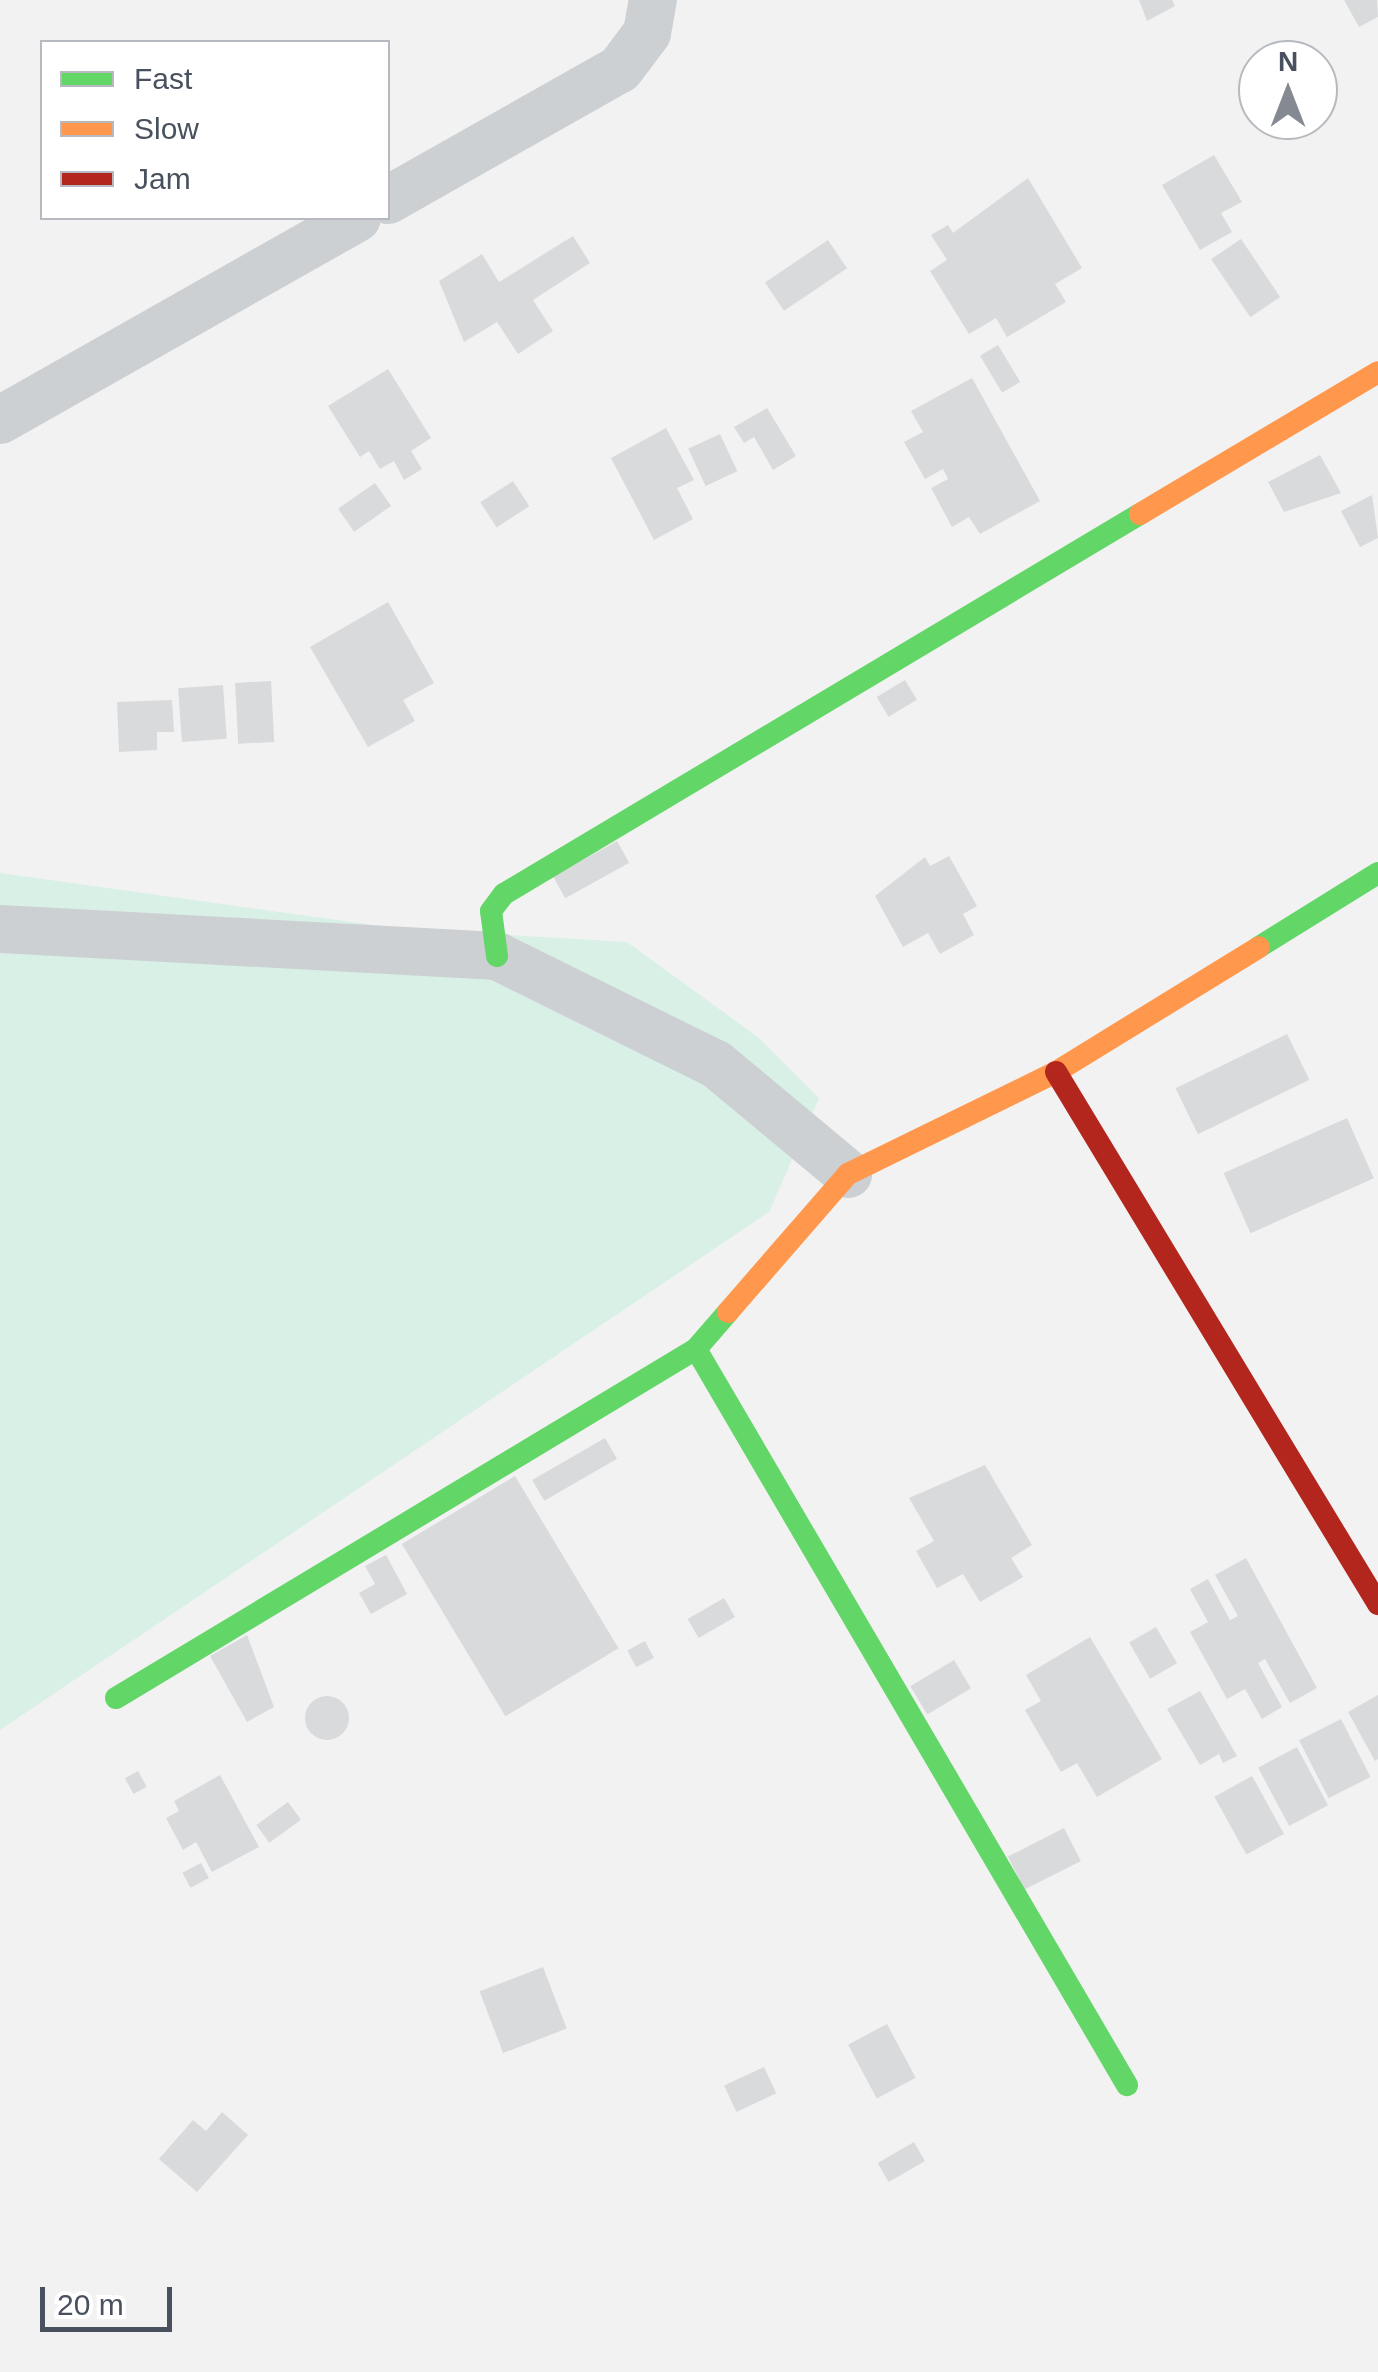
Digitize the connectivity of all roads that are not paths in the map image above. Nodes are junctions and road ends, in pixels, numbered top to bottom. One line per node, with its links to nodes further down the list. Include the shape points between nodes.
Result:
1 (653, 0): 2 (street, via 647,33 620,69)
2 (390, 199)
3 (353, 220): 5 (street)
4 (1378, 372): 8 (street, via 504,894 492,911)
5 (0, 420)
6 (1378, 873): 9 (street)
7 (0, 929): 8 (street)
8 (497, 956): 10 (street, via 716,1064)
9 (1056, 1072): 10 (street); 12 (street)
10 (848, 1174): 11 (street)
11 (696, 1349): 13 (street); 14 (street)
12 (1378, 1604)
13 (116, 1698)
14 (1127, 2086)

